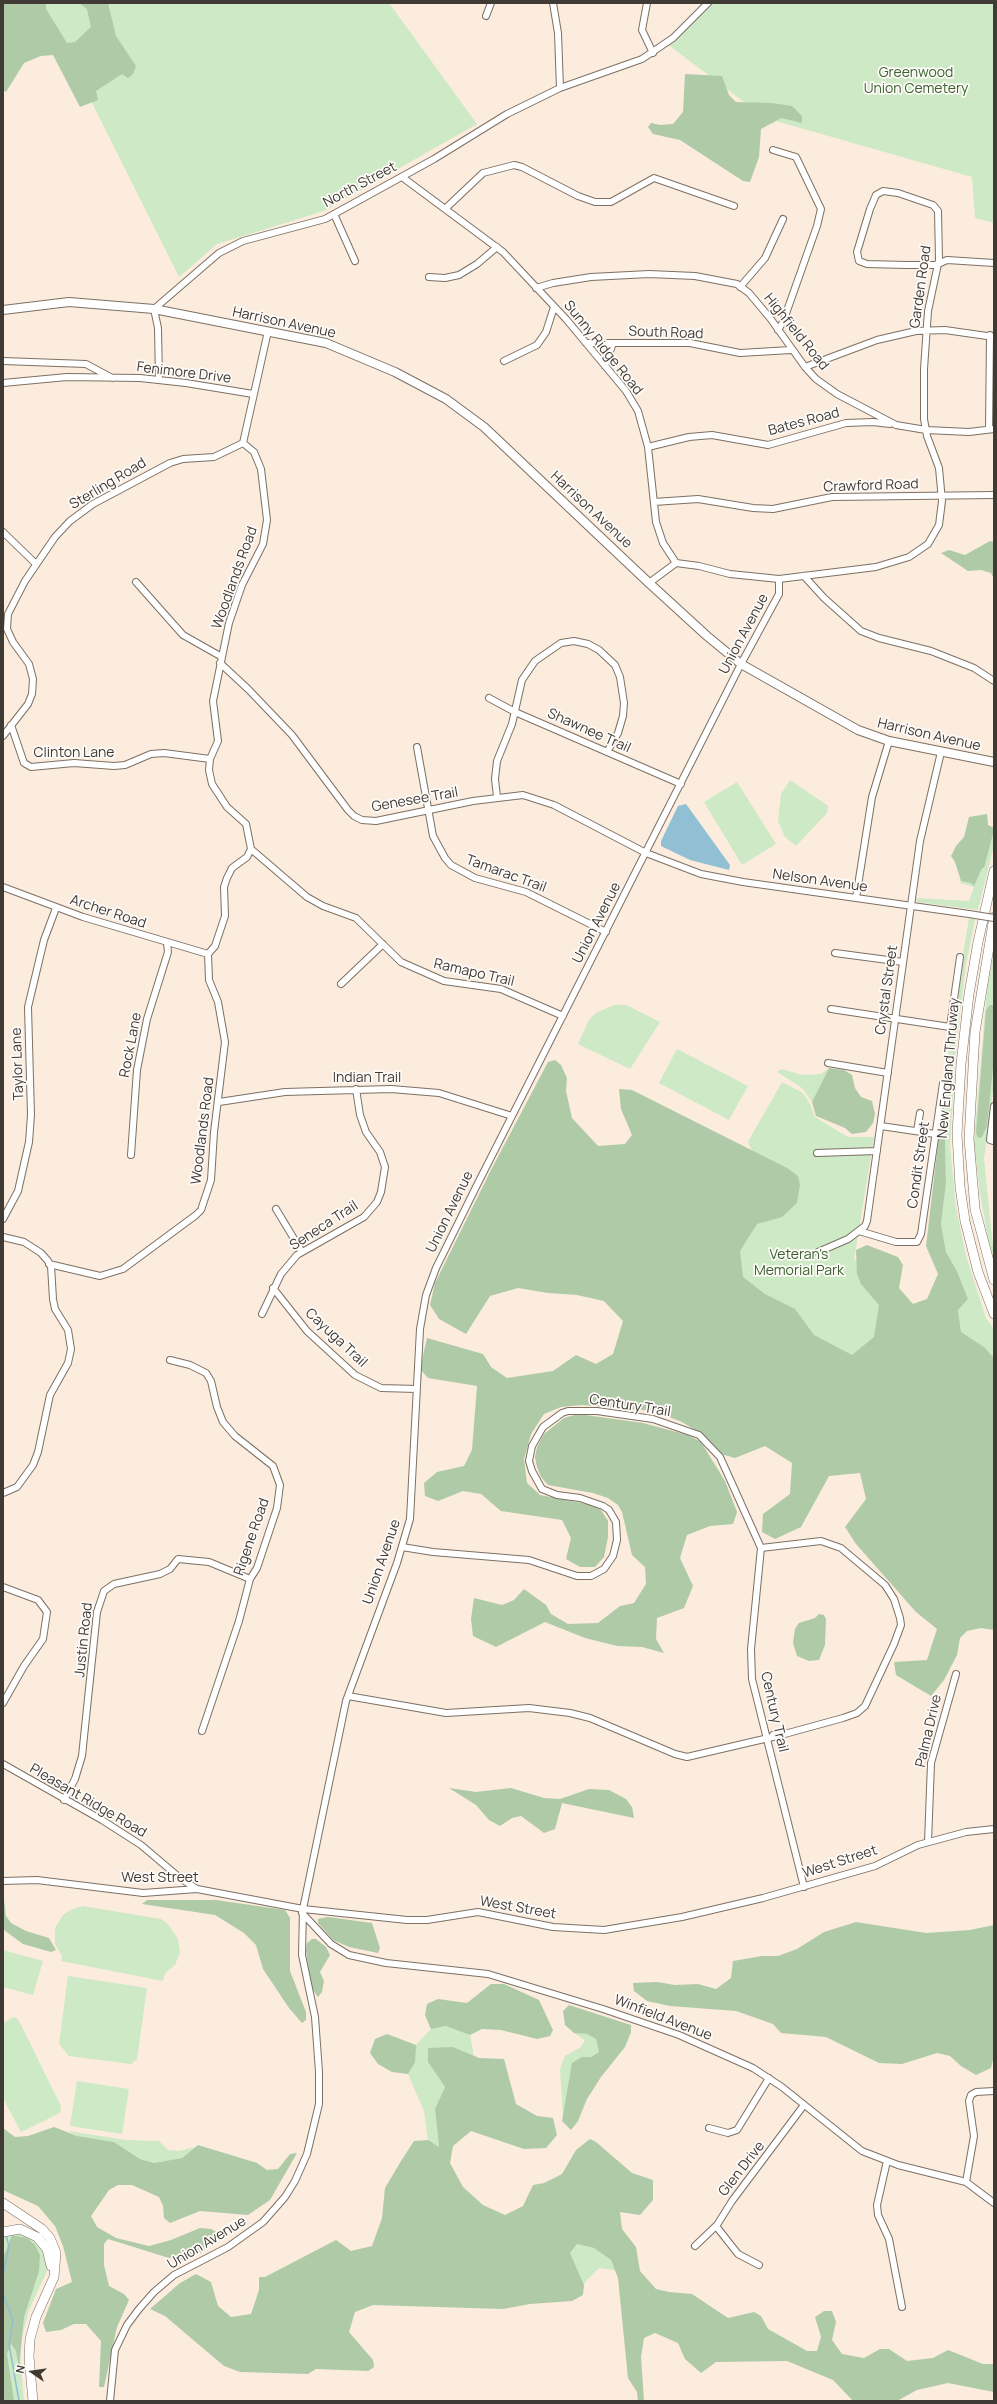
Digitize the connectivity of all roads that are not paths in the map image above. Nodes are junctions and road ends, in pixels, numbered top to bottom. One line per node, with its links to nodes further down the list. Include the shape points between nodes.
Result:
1 (491, 3): 5 (street)
2 (553, 3): 7 (street, via 558,33)
3 (647, 3): 6 (street, via 642,30)
4 (708, 3): 6 (street, North Street, via 673,38)
5 (486, 16)
6 (653, 53): 7 (street, North Street, via 623,67)
7 (560, 88): 9 (street, North Street, via 500,118)
8 (773, 150): 24 (street, via 796,157 821,209 783,322)
9 (402, 177): 11 (street, Sunny Ridge Road); 12 (street, North Street)
10 (734, 206): 11 (street, via 654,178 605,204 578,196 514,165 483,173)
11 (446, 209): 14 (street, Sunny Ridge Road)
12 (334, 214): 15 (street); 22 (street, North Street, via 325,219 231,246 219,253)
13 (783, 220): 19 (street, via 765,258)
14 (497, 248): 18 (street, via 459,275); 20 (street, Sunny Ridge Road)
15 (355, 261)
16 (994, 263): 17 (street, via 947,260)
17 (938, 264): 17 (street, Garden Road, via 867,264 858,260 857,252 876,195 890,191 937,208 940,248); 26 (street, Garden Road)
18 (429, 277)
19 (740, 286): 20 (street, Highfield Road, via 728,281 695,276 649,274 591,277); 24 (street, Highfield Road, via 749,293)
20 (536, 288): 21 (street, Sunny Ridge Road)
21 (554, 307): 29 (street, Sunny Ridge Road); 32 (street, via 544,336 537,345)
22 (154, 309): 23 (main road, via 68,302); 25 (main road, Harrison Avenue); 36 (street, via 158,328)
23 (3, 310)
24 (778, 330): 30 (street, Highfield Road)
25 (268, 331): 38 (street); 53 (main road, Harrison Avenue, via 326,343 350,352 427,387 446,399 484,427)
26 (926, 331): 27 (street, via 945,330); 34 (street, via 877,340); 41 (street, Garden Road)
27 (992, 336): 40 (street)
28 (613, 343): 29 (street, South Road); 30 (street, South Road, via 690,343 740,353); 33 (street)
29 (586, 344): 33 (street, Sunny Ridge Road)
30 (791, 350): 34 (street, Highfield Road)
31 (3, 361): 35 (street, Fenimore Drive, via 86,364)
32 (504, 361)
33 (605, 366): 43 (street, Sunny Ridge Road, via 626,391 638,411)
34 (805, 367): 39 (street, Highfield Road, via 816,379 838,394)
35 (112, 378): 36 (street, Fenimore Drive); 37 (street, Fenimore Drive, via 67,378)
36 (159, 380): 38 (street, Fenimore Drive)
37 (3, 383)
38 (253, 394): 42 (street)
39 (896, 425): 41 (street, Highfield Road); 43 (street, Bates Road, via 873,422 846,423 799,435 783,443 768,445 712,435 689,437)
40 (991, 429): 41 (street, via 969,432)
41 (926, 430): 44 (street, via 939,468)
42 (243, 443): 49 (street, Sterling Road, via 214,458 183,459 170,463 93,504 70,521); 54 (street, Woodlands Road, via 254,452 261,469 267,520 262,544 236,602)
43 (648, 447): 46 (street, Sunny Ridge Road)
44 (941, 495): 45 (street, Crawford Road); 46 (street, Crawford Road, via 832,497 773,509 698,499); 50 (street, via 939,525 933,538 920,551 876,567)
45 (994, 495)
46 (654, 502): 48 (street, Sunny Ridge Road, via 656,522 663,542)
47 (3, 532): 49 (street)
48 (676, 563): 51 (street, via 730,574); 53 (street)
49 (36, 564): 59 (street, Sterling Road, via 11,608 7,621 8,635 29,664 33,679 28,704)
50 (804, 576): 51 (street); 56 (street, via 861,631 930,651 974,668)
51 (779, 579): 55 (street, Union Avenue, via 779,594)
52 (136, 582): 54 (street, Woodlands Road, via 183,635)
53 (649, 583): 55 (main road, Harrison Avenue)
54 (221, 660): 65 (street, Woodlands Road, via 213,708 218,741); 69 (street, Genesee Trail, via 292,735 354,816 376,821)
55 (741, 664): 61 (main road, Harrison Avenue, via 842,722); 67 (street, Union Avenue)
56 (994, 681)
57 (489, 698): 58 (street, Shawnee Trail)
58 (515, 712): 63 (street, Shawnee Trail); 63 (street, via 519,687 535,661 561,644 574,641 588,644 608,657 620,677 624,703 622,716 618,733); 68 (street, via 497,761 495,779)
59 (11, 725): 60 (street, Sterling Road); 65 (street, Clinton Lane, via 24,763 31,768 74,763 114,766 151,754)
60 (3, 736)
61 (889, 741): 64 (main road, Harrison Avenue); 74 (street, via 872,797)
62 (417, 747): 69 (street, Tamarac Trail)
63 (607, 752): 67 (street, Shawnee Trail)
64 (941, 752): 66 (main road, Harrison Avenue); 75 (street, Crystal Street, via 925,819)
65 (210, 758): 70 (street, Woodlands Road, via 212,784 227,807 246,824)
66 (994, 762)
67 (681, 784): 71 (street, Union Avenue)
68 (498, 797): 69 (street, Genesee Trail); 71 (street, Genesee Trail, via 522,795 554,805)
69 (429, 811): 78 (street, Tamarac Trail, via 436,844 457,870 475,878 526,892)
70 (251, 849): 80 (street, Ramapo Trail, via 307,897 356,918); 82 (street, via 247,857 232,868 227,878 224,887 225,916 215,946)
71 (646, 853): 74 (street, Nelson Avenue, via 701,874); 78 (street, Union Avenue)
72 (994, 871): 114 (highway, New England Thruway, via 969,994 959,1082 957,1134 959,1181 965,1222 978,1272)
73 (3, 887): 76 (street, Archer Road)
74 (856, 898): 75 (street, Nelson Avenue)
75 (912, 906): 77 (street, Nelson Avenue, bridge); 84 (street, Crystal Street)
76 (56, 908): 79 (street, Archer Road); 105 (street, Taylor Lane, via 44,940 28,1007 31,1114 29,1142 18,1191)
77 (994, 917): 111 (highway, New England Thruway, via 975,1032 969,1139 975,1209)
78 (606, 932): 87 (street, Union Avenue)
79 (167, 943): 82 (street, Archer Road); 103 (street, Rock Lane, via 168,952 147,1019 137,1070)
80 (383, 944): 85 (street); 87 (street, Ramapo Trail, via 401,962 426,974 444,980 501,989)
81 (835, 953): 84 (street)
82 (208, 954): 93 (street, Woodlands Road, via 209,980 222,1015 225,1042)
83 (960, 957): 88 (street, via 950,1027)
84 (903, 962): 88 (street, Crystal Street)
85 (342, 984)
86 (831, 1009): 88 (street)
87 (562, 1016): 96 (street, Union Avenue)
88 (895, 1018): 90 (street, Crystal Street)
89 (828, 1062): 90 (street)
90 (888, 1073): 97 (street, Crystal Street)
91 (943, 1083): 99 (street, Condit Street)
92 (356, 1089): 93 (street, Indian Trail, via 285,1092); 96 (street, Indian Trail, via 391,1088 440,1093); 108 (street, Seneca Trail, via 362,1121 383,1160 384,1177 381,1192 377,1202 364,1217)
93 (219, 1102): 110 (street, Woodlands Road, via 211,1180 201,1210 196,1215 133,1262 105,1276)
94 (994, 1106): 100 (street)
95 (920, 1113): 98 (street)
96 (512, 1116): 116 (street, Union Avenue, via 436,1268 426,1295 420,1329)
97 (880, 1126): 98 (street); 101 (street, Crystal Street)
98 (917, 1131): 99 (street)
99 (935, 1134): 106 (street, Condit Street, via 921,1234 917,1242 896,1242)
100 (992, 1141)
101 (877, 1152): 102 (street); 106 (street, Crystal Street, via 867,1221)
102 (816, 1153)
103 (131, 1155)
104 (276, 1209): 108 (street)
105 (3, 1219)
106 (859, 1231): 109 (street, via 837,1245)
107 (3, 1237): 110 (street, via 15,1238 32,1246)
108 (302, 1252): 112 (street, Seneca Trail, via 281,1274)
109 (818, 1252)
110 (49, 1264): 117 (street, via 53,1300 68,1330 70,1356 50,1395 33,1465 17,1487)
111 (994, 1280)
112 (273, 1288): 113 (street, Seneca Trail); 116 (street, Cayuga Trail, via 307,1331 355,1375 381,1388)
113 (262, 1314)
114 (994, 1314)
115 (170, 1360): 120 (street, Rigene Road, via 190,1365 206,1373 224,1422 235,1436 273,1466 280,1485 277,1508 257,1568)
116 (417, 1389): 118 (street, Union Avenue, via 413,1495 410,1519)
117 (3, 1493)
118 (402, 1547): 119 (street, Century Trail, via 529,1560 577,1576 587,1577 604,1569 613,1556 617,1540 616,1522 609,1510 593,1502 557,1495 542,1488 529,1461 532,1446 543,1427 562,1413 577,1410 653,1419 699,1435 720,1457); 123 (street, Union Avenue)
119 (760, 1548): 126 (street, Century Trail, via 751,1649 752,1679); 126 (street, via 821,1541 841,1548 885,1585 894,1599 901,1625 865,1706 857,1713 777,1736)
120 (250, 1580): 125 (street, Rigene Road); 128 (street, Justin Road, via 209,1562 178,1559 174,1566 165,1571 114,1584 104,1591 97,1612 82,1756 75,1779)
121 (3, 1587): 124 (street, via 34,1598 43,1604 47,1612 43,1640 24,1666)
122 (956, 1674): 130 (street, Palma Drive, via 931,1763)
123 (348, 1696): 126 (street, via 446,1713 529,1708 570,1713 596,1720 687,1757); 134 (street, Union Avenue)
124 (3, 1703)
125 (202, 1731)
126 (766, 1735): 132 (street, Century Trail)
127 (3, 1764): 128 (street, Pleasant Ridge Road)
128 (64, 1800): 133 (street, Pleasant Ridge Road, via 141,1845 180,1878)
129 (994, 1829): 130 (street, West Street, via 966,1832)
130 (928, 1842): 132 (street, West Street, via 875,1866)
131 (3, 1880): 133 (street, West Street, via 37,1880 143,1893)
132 (804, 1887): 134 (street, West Street, via 682,1917 604,1930 553,1927 478,1912 427,1920 407,1920)
133 (197, 1888): 134 (street, West Street)
134 (303, 1911): 135 (street, Winfield Avenue, via 331,1944 349,1955 386,1963 488,1974 657,2026 746,2064); 150 (street, Union Avenue, via 302,1955 315,2017 319,2072 319,2104 307,2154 286,2197 263,2222 228,2247 174,2275 139,2309 115,2350)
135 (769, 2078): 137 (street, Winfield Avenue); 138 (street, via 737,2130 728,2133)
136 (993, 2091): 140 (street, via 976,2092 971,2095 969,2101 974,2136)
137 (804, 2105): 139 (street, Winfield Avenue, via 862,2151); 143 (street, Glen Drive)
138 (709, 2128)
139 (887, 2161): 140 (street, Winfield Avenue); 147 (street, via 877,2205 878,2215 889,2239)
140 (966, 2182): 141 (street, Winfield Avenue)
141 (994, 2203)
142 (3, 2204): 149 (highway, via 42,2229 52,2242 56,2257 54,2277 36,2317 30,2339)
143 (716, 2226): 145 (street, Glen Drive); 146 (street, via 738,2254)
144 (3, 2232): 148 (highway, via 13,2229 29,2232 40,2239 47,2249 51,2263 26,2337 24,2366)
145 (695, 2246)
146 (759, 2265)
147 (902, 2307)
148 (28, 2401)
149 (33, 2401)
150 (110, 2401)

